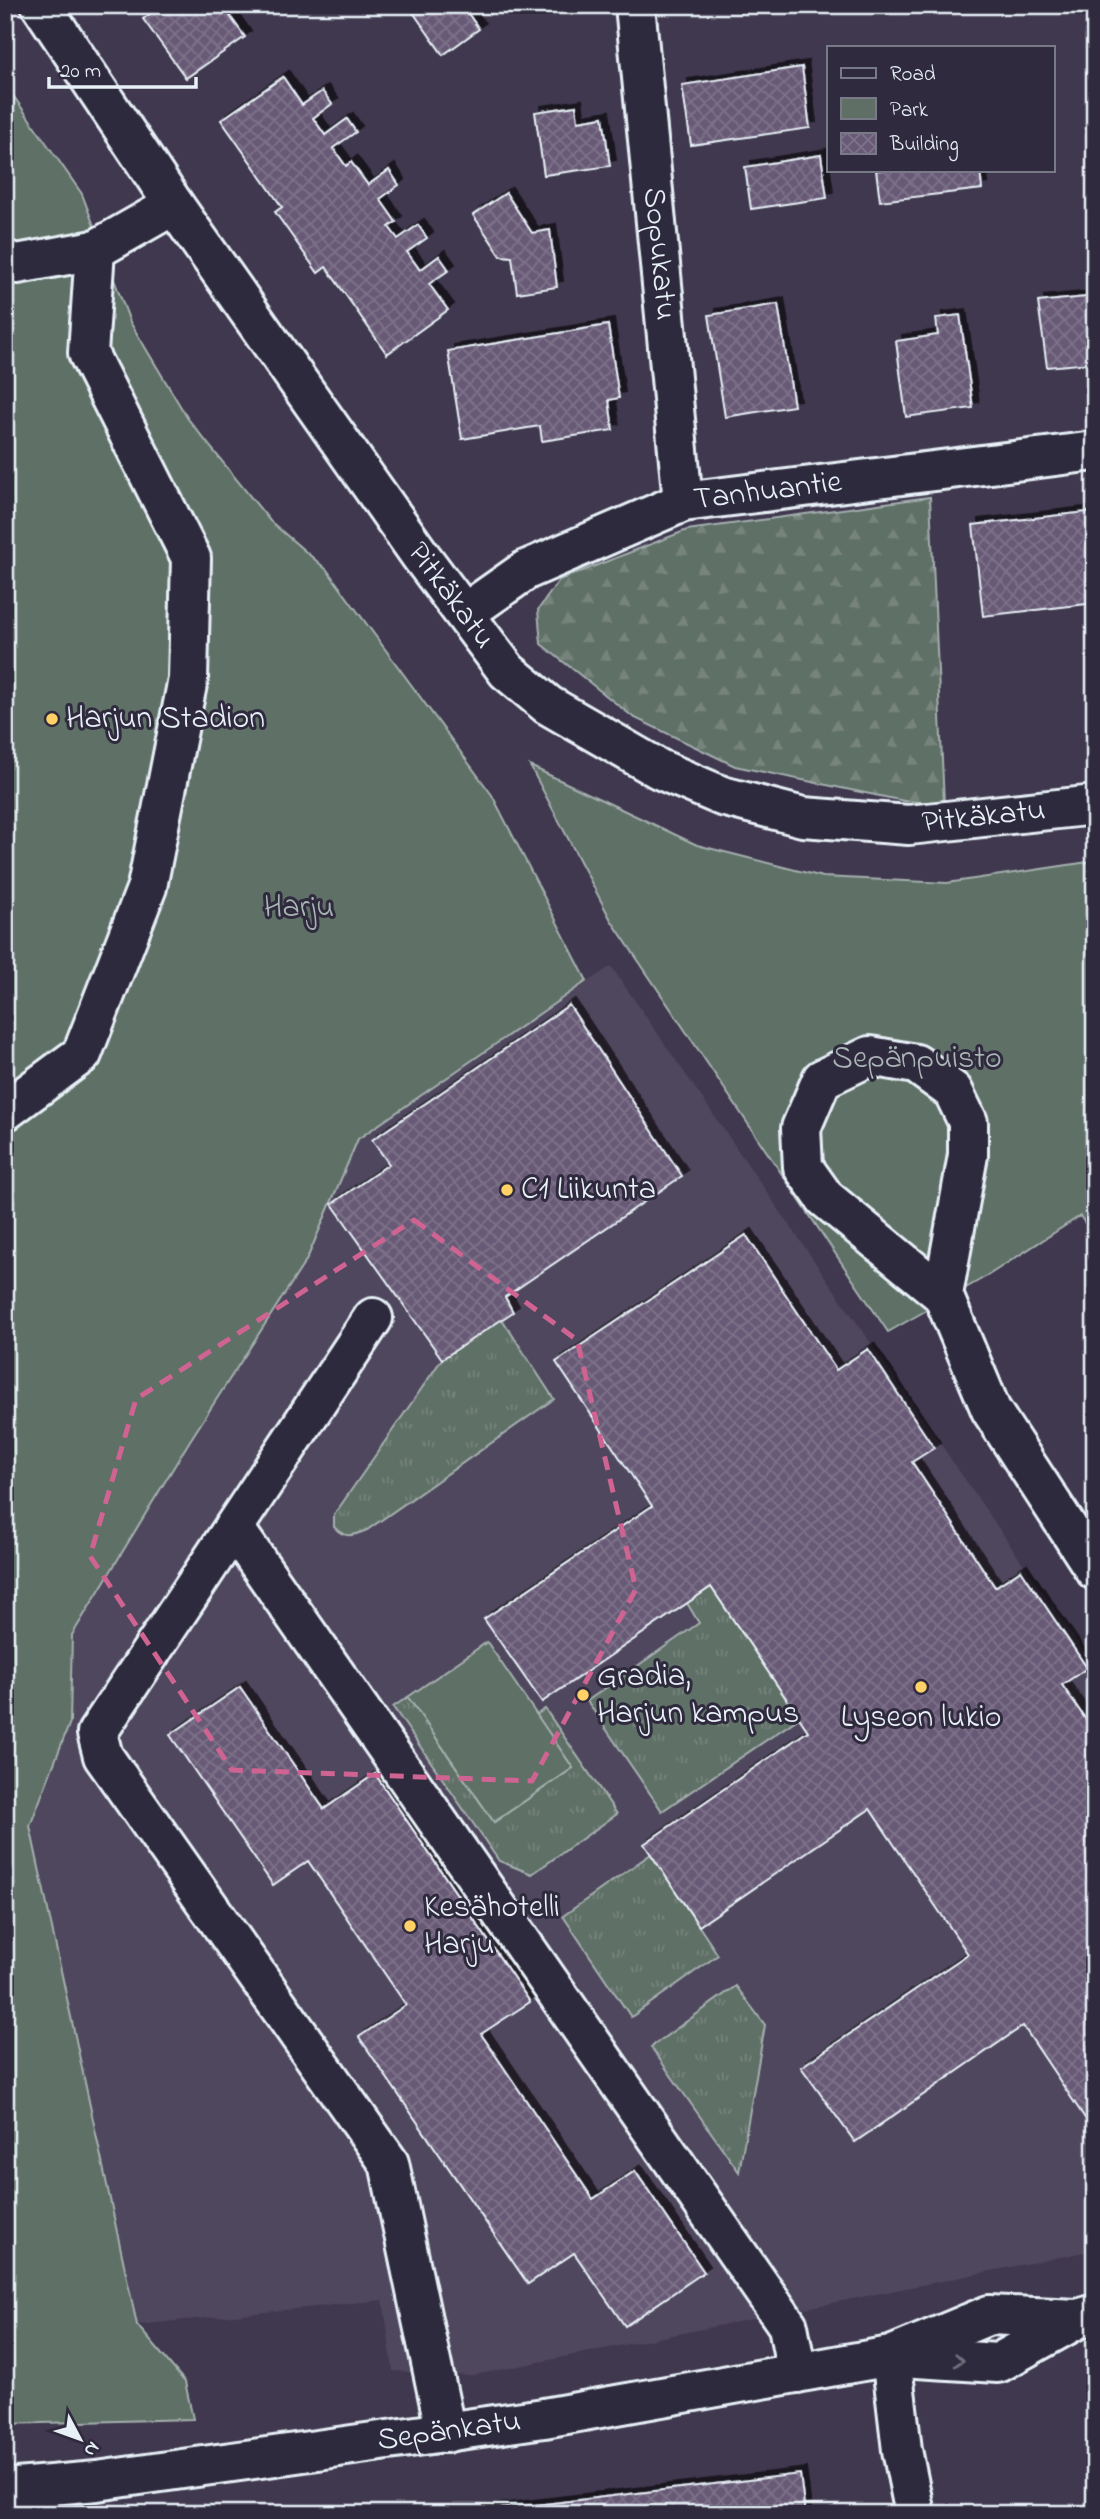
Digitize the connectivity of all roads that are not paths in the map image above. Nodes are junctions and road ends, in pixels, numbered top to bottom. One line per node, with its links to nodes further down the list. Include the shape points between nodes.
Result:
1 (41, 5): 3 (street, Pitkäkatu)
2 (635, 5): 7 (street, Sopukatu)
3 (174, 205): 4 (street); 8 (street, Pitkäkatu)
4 (95, 250): 5 (street, via 17,264); 10 (street, via 88,354 191,558 188,679 147,887 82,1054)
5 (5, 260)
6 (1095, 451): 7 (street, Tanhuantie)
7 (683, 502): 8 (street, Tanhuantie, via 526,570)
8 (465, 613): 9 (street, Pitkäkatu, via 507,671 548,705 659,769 722,796 803,817 909,825)
9 (1095, 805)
10 (5, 1111)
11 (943, 1295): 11 (street, via 824,1198 803,1167 801,1128 822,1079 870,1056 916,1064 953,1091 968,1122 968,1155); 14 (street, via 991,1410)
12 (373, 1318): 13 (street)
13 (234, 1528): 17 (street, via 788,2326); 18 (street, via 97,1733 103,1756 389,2163)
14 (1095, 1570)
15 (1086, 2316): 16 (street, Sepänkatu, via 998,2363)
16 (891, 2356): 17 (street, Sepänkatu); 20 (street)
17 (797, 2373): 18 (street, Sepänkatu)
18 (446, 2433): 19 (street, Sepänkatu, via 97,2481)
19 (5, 2489)
20 (915, 2514)

